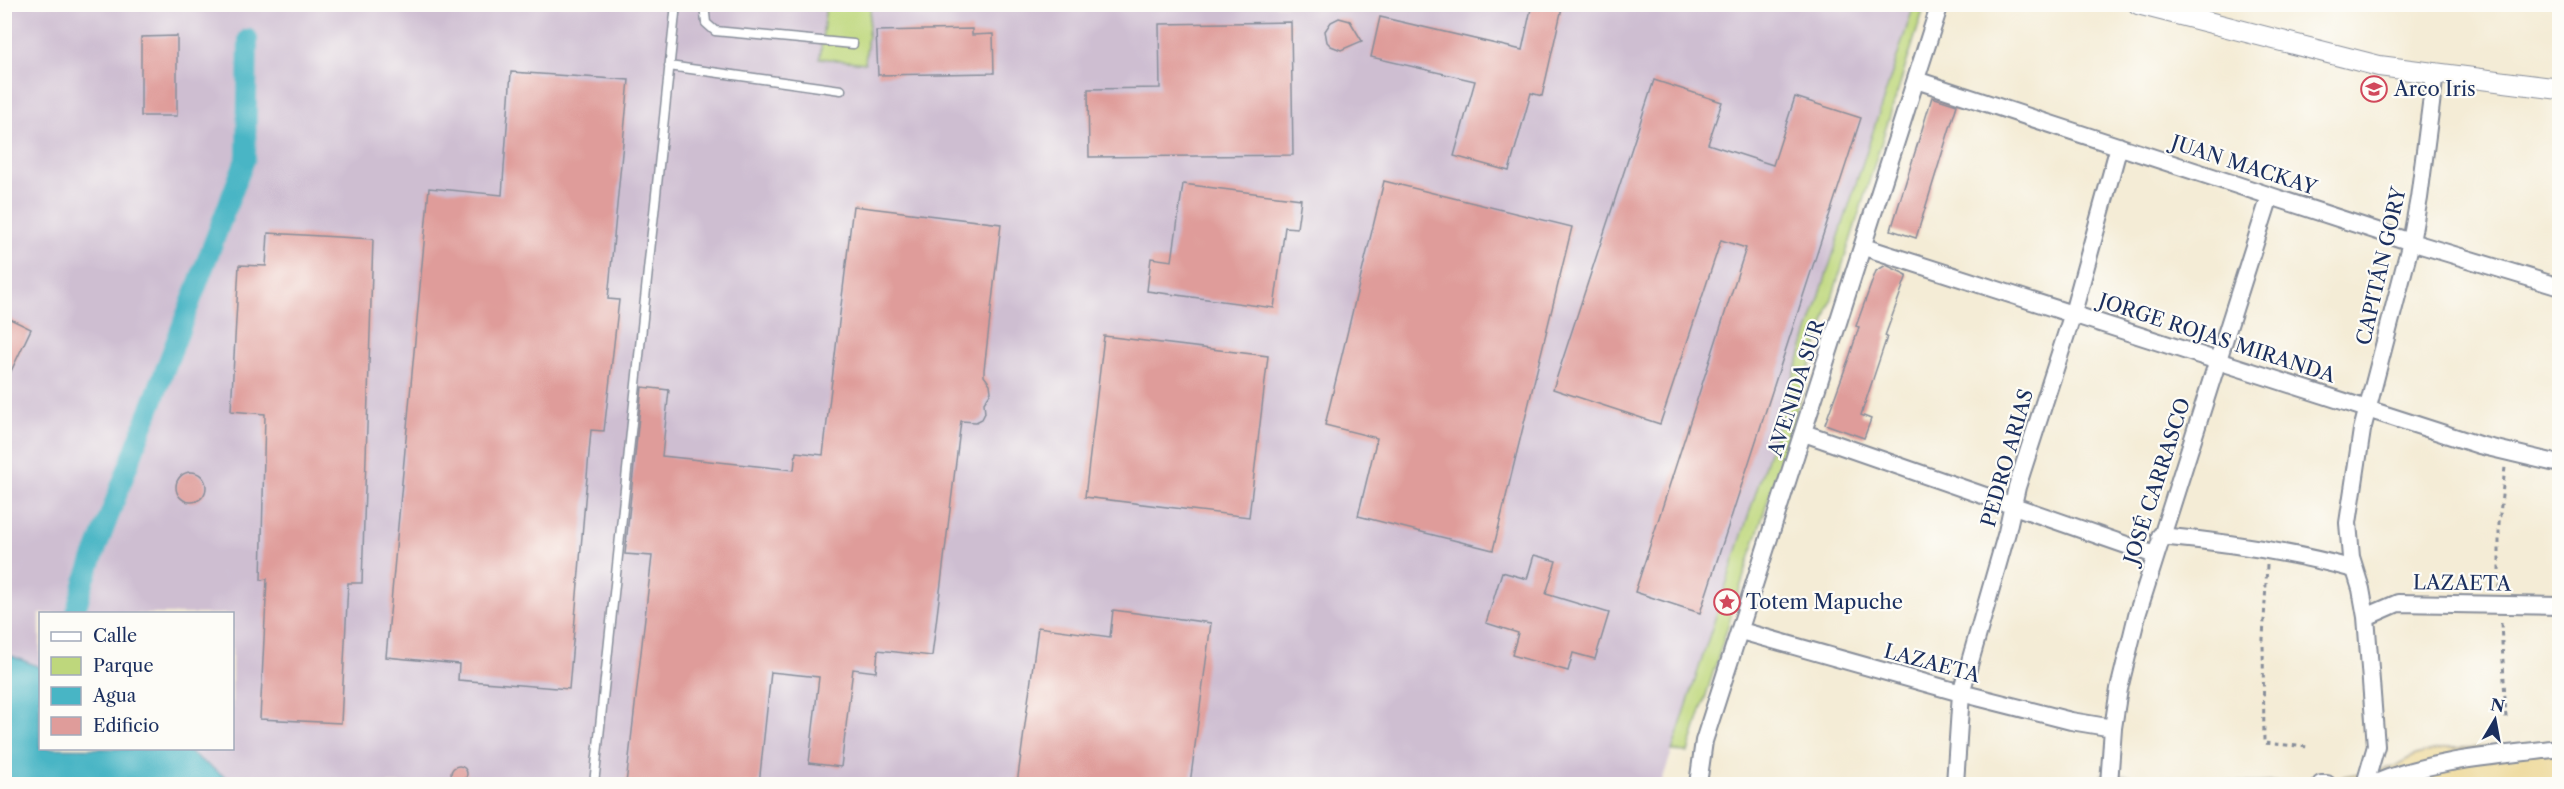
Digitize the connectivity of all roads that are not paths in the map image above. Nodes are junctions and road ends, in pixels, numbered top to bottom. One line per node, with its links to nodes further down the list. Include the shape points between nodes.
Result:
1 (676, 4): 6 (lane)
2 (704, 4): 5 (lane, via 706,23 715,31)
3 (1940, 4): 8 (street, AVENIDA SUR)
4 (2138, 4): 7 (street, via 2370,64)
5 (853, 44)
6 (669, 66): 10 (lane); 31 (lane)
7 (2435, 73): 9 (street); 13 (street, CAPITÁN GORY)
8 (1916, 80): 11 (street, JUAN MACKAY); 14 (street, AVENIDA SUR)
9 (2559, 89)
10 (841, 90)
11 (2119, 146): 12 (street, JUAN MACKAY); 16 (street, PEDRO ARIAS)
12 (2270, 196): 13 (street, JUAN MACKAY); 17 (street, JOSÉ CARRASCO)
13 (2411, 242): 15 (street, JUAN MACKAY); 18 (street, CAPITÁN GORY)
14 (1864, 247): 16 (street, JORGE ROJAS MIRANDA); 19 (street, AVENIDA SUR)
15 (2559, 287)
16 (2073, 313): 17 (street, JORGE ROJAS MIRANDA); 21 (street, PEDRO ARIAS)
17 (2217, 361): 18 (street, JORGE ROJAS MIRANDA); 22 (street, JOSÉ CARRASCO)
18 (2367, 409): 20 (street, JORGE ROJAS MIRANDA); 24 (street, CAPITÁN GORY, via 2348,523)
19 (1804, 433): 21 (street); 27 (street, AVENIDA SUR)
20 (2559, 464)
21 (2014, 505): 23 (street); 28 (street, PEDRO ARIAS)
22 (2160, 536): 23 (street, JOSÉ CARRASCO); 24 (street, via 2218,541 2311,557)
23 (2155, 555): 29 (street, JOSÉ CARRASCO, via 2130,640)
24 (2354, 569): 26 (street, CAPITÁN GORY)
25 (2559, 606): 26 (street, LAZAETA, via 2398,603)
26 (2366, 617): 37 (street, CAPITÁN GORY, via 2376,746)
27 (1741, 631): 28 (street, LAZAETA); 32 (street, AVENIDA SUR, via 1704,741)
28 (1961, 693): 29 (street, LAZAETA); 33 (street, PEDRO ARIAS)
29 (2113, 728): 34 (street, JOSÉ CARRASCO)
30 (2559, 748): 38 (street, via 2448,762 2403,772)
31 (594, 784)
32 (1698, 784)
33 (1955, 784)
34 (2109, 784)
35 (2321, 784): 36 (street)
36 (2327, 784)
37 (2365, 784)
38 (2373, 784)

